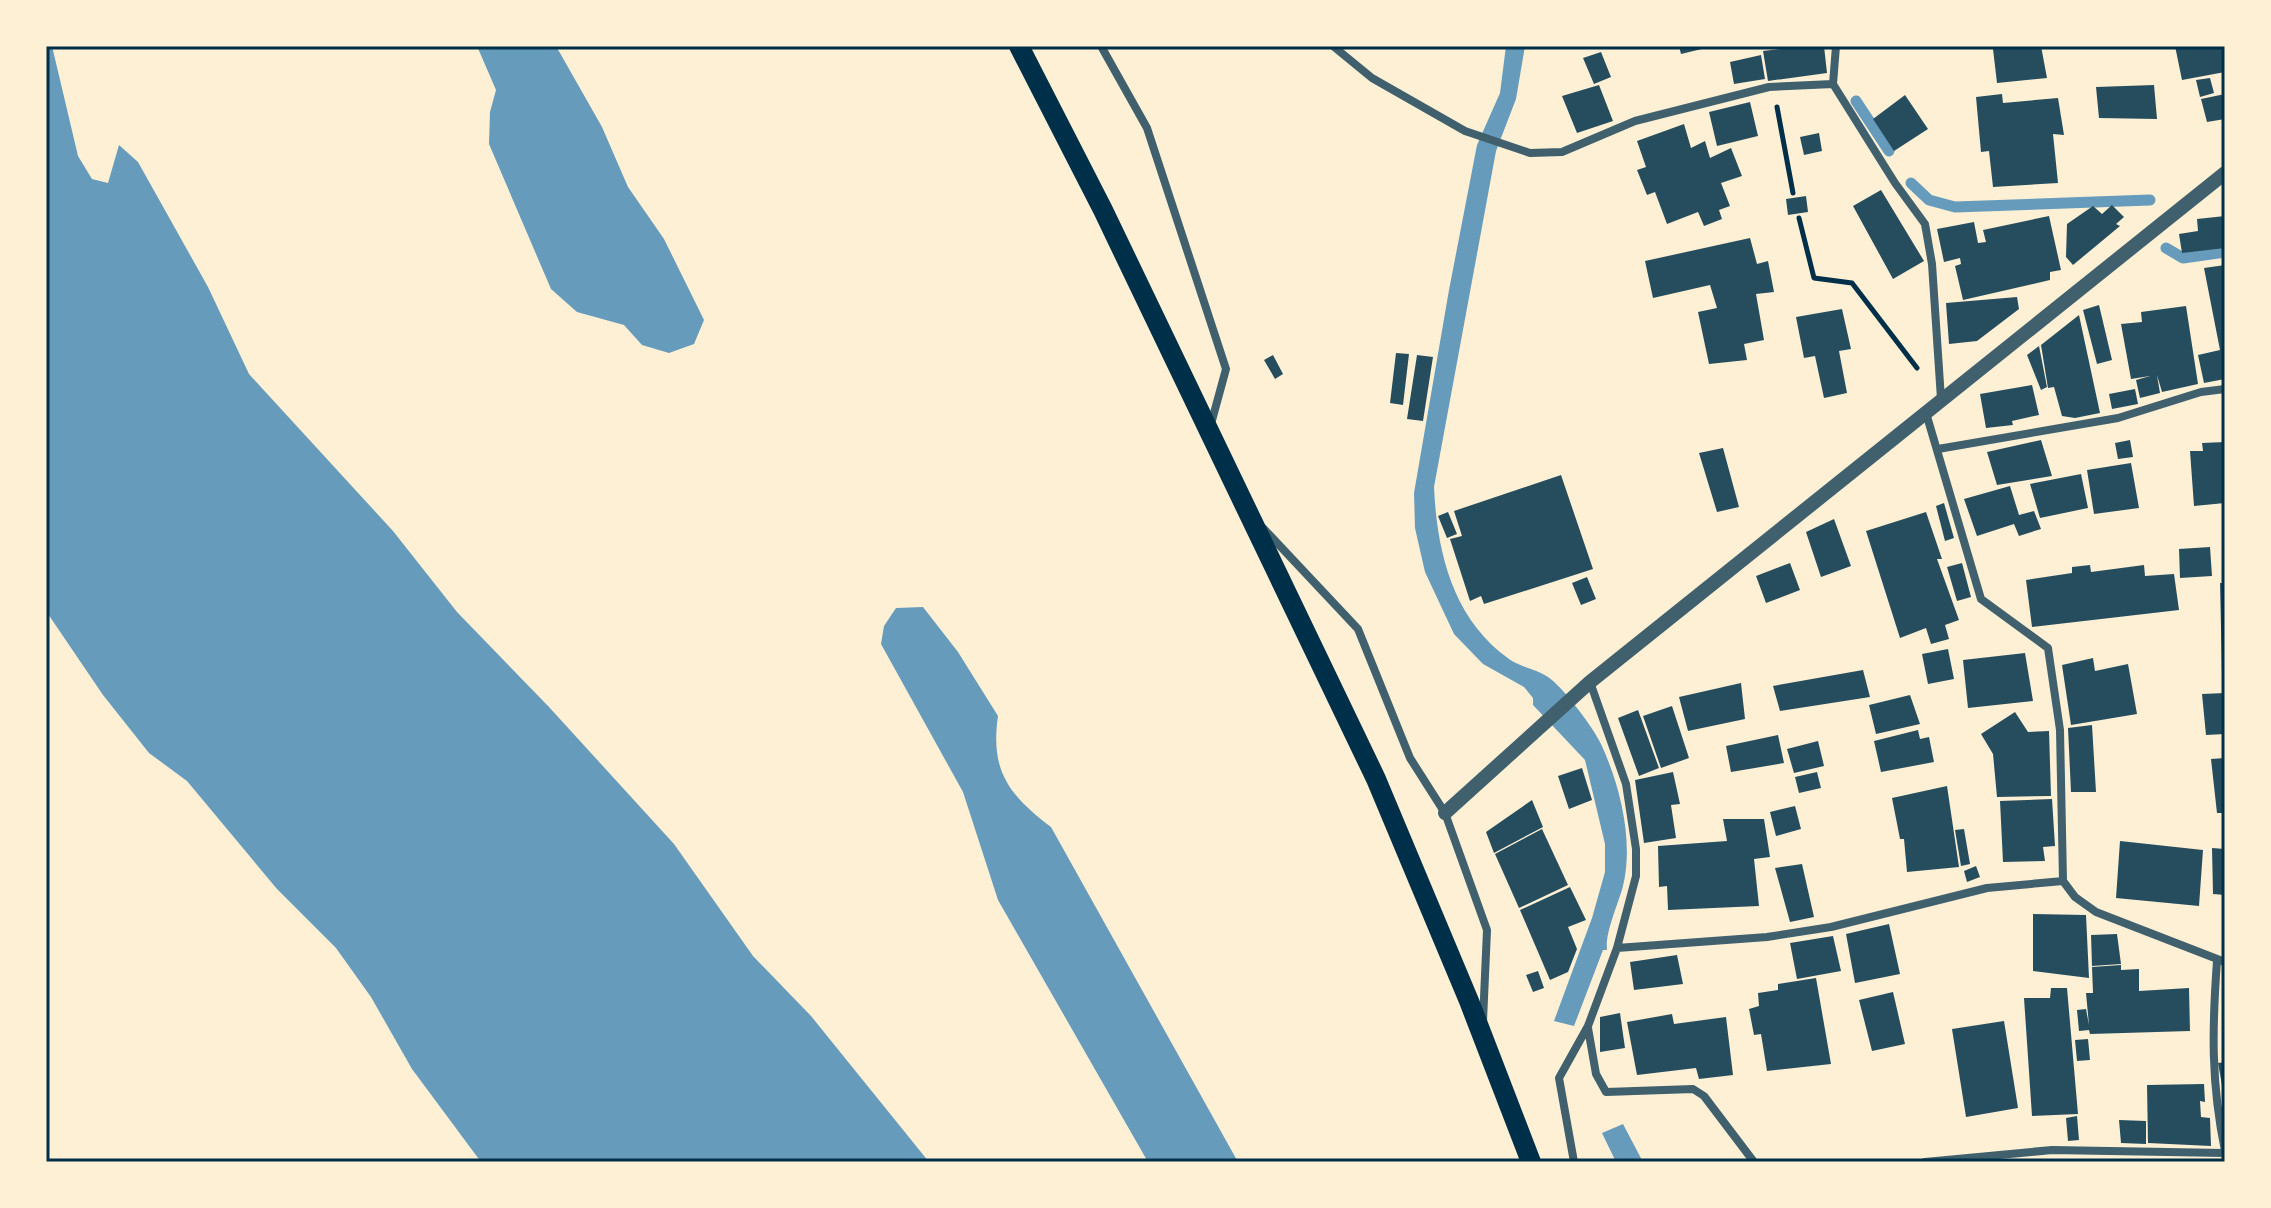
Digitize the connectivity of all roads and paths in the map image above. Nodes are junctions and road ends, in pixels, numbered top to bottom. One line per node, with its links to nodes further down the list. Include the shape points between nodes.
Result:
1 (1019, 46): 13 (main road)
2 (1101, 46): 13 (street, via 1147,128 1226,369)
3 (1333, 46): 6 (street, via 1372,78 1465,131 1530,153 1562,152 1635,121)
4 (1836, 46): 5 (street)
5 (1833, 84): 6 (street); 11 (street, via 1925,224)
6 (1773, 88): 8 (path)
7 (2225, 173): 11 (street)
8 (1793, 193)
9 (1799, 218): 11 (path, via 1814,278 1852,283)
10 (2225, 389): 14 (street, via 2118,418)
11 (1941, 400): 12 (street)
12 (1926, 413): 14 (street); 16 (street)
13 (1210, 429): 15 (main road)
14 (1938, 449): 18 (street, via 1981,599 2048,648 2060,730)
15 (1246, 510): 17 (street, via 1358,629 1410,758); 22 (main road, via 1376,779)
16 (1590, 682): 17 (street); 19 (street, via 1626,784 1636,849 1636,876)
17 (1445, 813): 22 (street, via 1487,930)
18 (2063, 881): 19 (street, via 1987,888 1819,929); 20 (street, via 2096,912)
19 (1617, 948): 21 (street)
20 (2221, 961): 23 (street, via 2211,1043 2214,1098)
21 (1588, 1026): 25 (street, via 1559,1078); 26 (street, via 1596,1074 1606,1092 1693,1089)
22 (1482, 1038): 24 (main road)
23 (2225, 1152): 27 (street, via 2052,1150)
24 (1531, 1162)
25 (1574, 1162)
26 (1754, 1162)
27 (1925, 1162)

